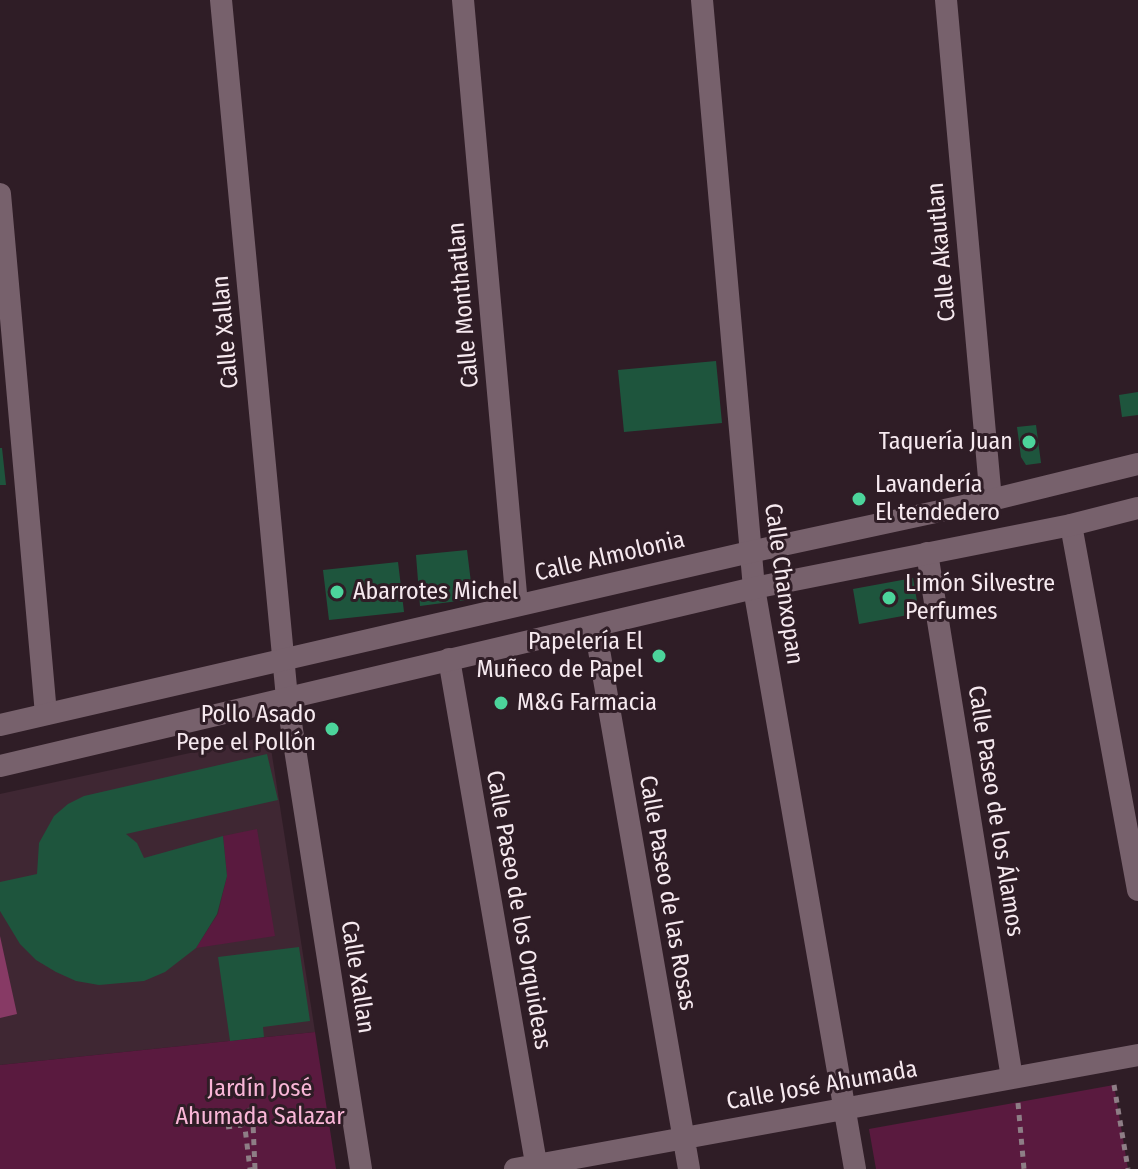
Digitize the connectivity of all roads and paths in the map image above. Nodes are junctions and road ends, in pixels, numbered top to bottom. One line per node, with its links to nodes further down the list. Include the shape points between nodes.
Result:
1 (221, 0): 16 (street, Calle Xallan)
2 (463, 0): 13 (street, Calle Monthatlan)
3 (702, 0): 10 (street, Calle Chanxopan)
4 (946, 0): 7 (street, Calle Akautlan)
5 (0, 194): 18 (street)
6 (1138, 464): 7 (street, Calle Almolonia)
7 (991, 500): 10 (street, Calle Almolonia)
8 (1138, 508): 9 (street)
9 (1071, 525): 11 (street); 21 (street)
10 (750, 552): 12 (street, Calle Chanxopan); 13 (street, Calle Almolonia)
11 (927, 553): 12 (street); 23 (street, Calle Paseo de los Álamos)
12 (754, 588): 14 (street); 27 (street, Calle Chanxopan)
13 (517, 605): 16 (street, Calle Almolonia)
14 (595, 627): 15 (street); 31 (street, Calle Paseo de las Rosas)
15 (449, 659): 17 (street); 32 (street, Calle Paseo de los Orquideas)
16 (282, 660): 17 (street, Calle Xallan); 18 (street, Calle Almolonia)
17 (287, 698): 20 (street); 34 (street, Calle Xallan)
18 (46, 714): 19 (street, Calle Almolonia)
19 (0, 725)
20 (0, 766)
21 (1138, 890)
22 (1138, 1055): 23 (street, Calle José Ahumada)
23 (1012, 1078): 27 (street, Calle José Ahumada)
24 (1114, 1085): 38 (path)
25 (1018, 1103): 37 (path)
26 (259, 1108): 28 (path)
27 (844, 1109): 31 (street, Calle José Ahumada); 36 (street, Calle Chanxopan)
28 (224, 1116)
29 (260, 1122): 33 (path, via 253,1123)
30 (226, 1127): 33 (path, via 245,1128)
31 (683, 1138): 32 (street, Calle José Ahumada); 35 (street, Calle Paseo de las Rosas)
32 (529, 1168)
33 (253, 1169)
34 (361, 1169)
35 (689, 1169)
36 (855, 1169)
37 (1024, 1169)
38 (1128, 1169)

